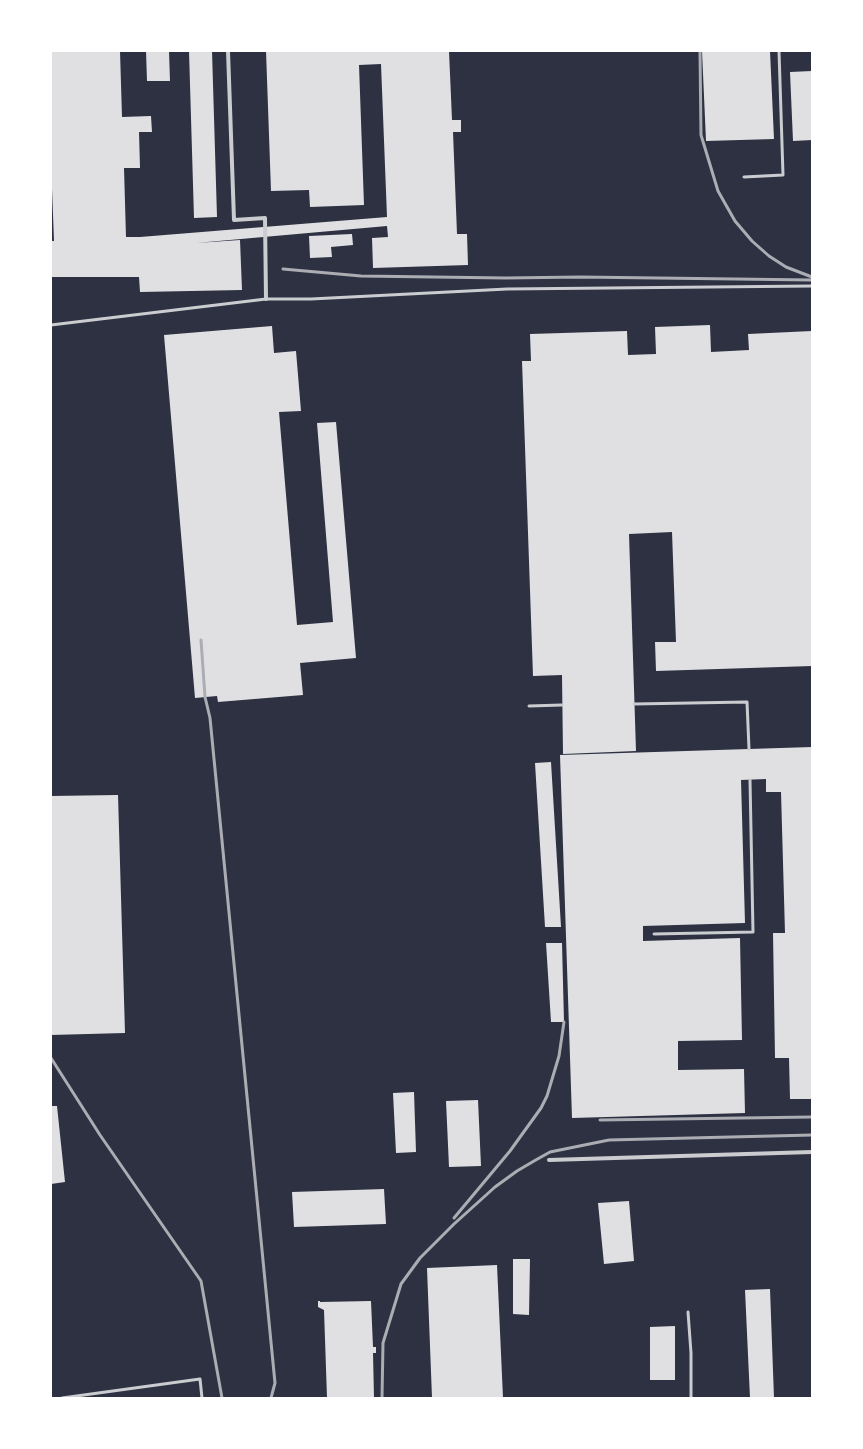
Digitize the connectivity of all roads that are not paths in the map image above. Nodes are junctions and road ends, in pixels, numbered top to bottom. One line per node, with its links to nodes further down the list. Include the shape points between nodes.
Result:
1 (228, 51): 5 (street, via 234,220 265,218)
2 (779, 51): 3 (lane, via 783,175)
3 (744, 177)
4 (812, 286): 5 (lane, via 507,289)
5 (266, 299): 6 (lane)
6 (51, 325)
7 (634, 704): 10 (lane, via 747,702)
8 (562, 705): 9 (lane)
9 (529, 706)
10 (749, 749)
11 (750, 780): 12 (lane, via 753,932)
12 (654, 934)
13 (812, 1152): 14 (street)
14 (549, 1160)
15 (688, 1312): 18 (lane)
16 (62, 1398): 17 (lane, via 200,1378)
17 (202, 1398)
18 (691, 1398)

